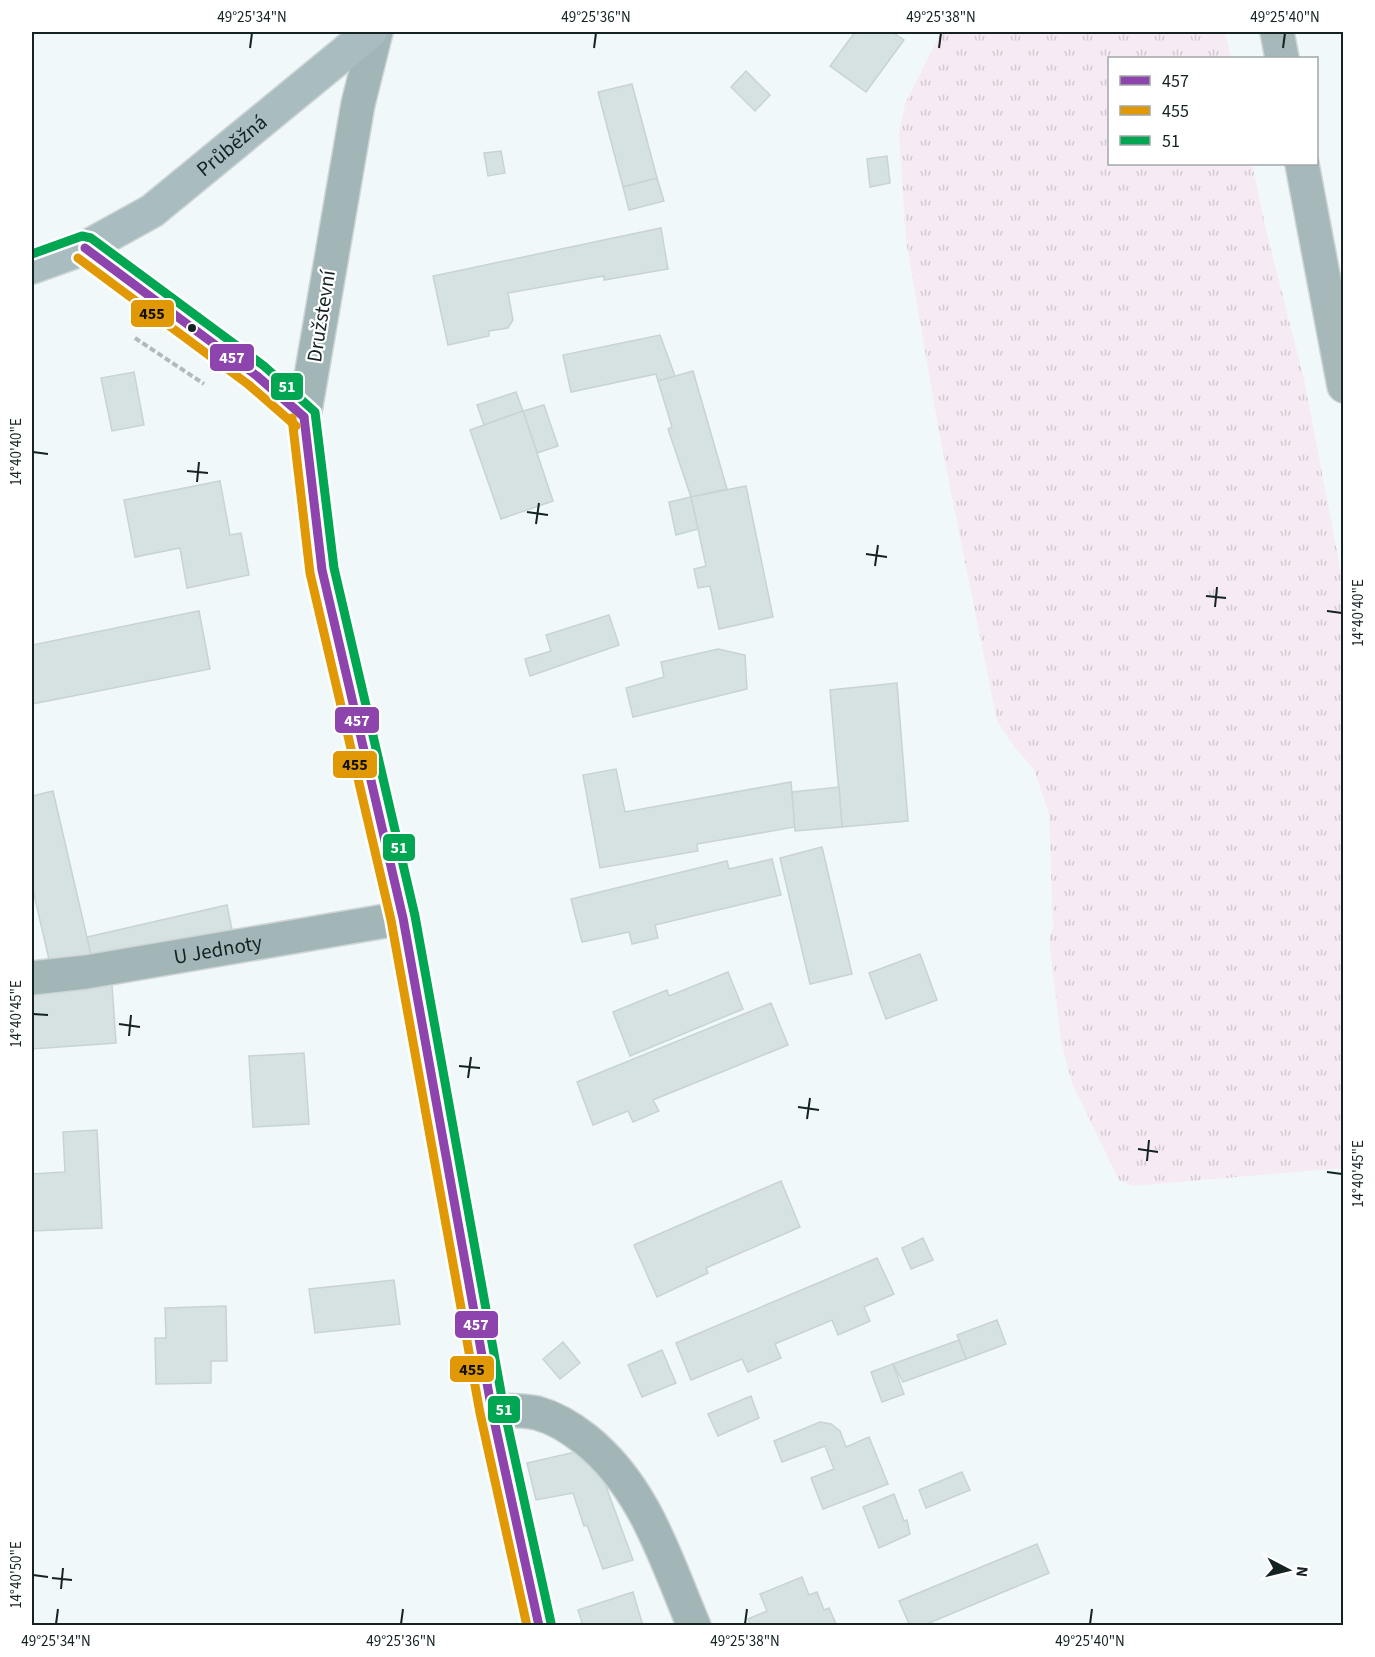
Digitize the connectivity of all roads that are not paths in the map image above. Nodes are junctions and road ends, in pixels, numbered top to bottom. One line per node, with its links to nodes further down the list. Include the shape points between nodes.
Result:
1 (370, 32): 6 (main road, Průběžná, via 152,210)
2 (376, 32): 9 (street, Družstevní, via 358,104)
3 (1277, 32): 4 (main road)
4 (1282, 57)
5 (1302, 165): 8 (main road)
6 (85, 248): 7 (main road, Průběžná); 9 (street, via 257,376)
7 (32, 267)
8 (1344, 386)
9 (304, 417): 10 (street, Družstevní, via 322,570)
10 (403, 918): 11 (street, U Jednoty, via 98,971); 12 (street, Družstevní)
11 (32, 978)
12 (492, 1411): 13 (street, Družstevní); 14 (street, via 527,1412 556,1420 600,1450 646,1512)
13 (539, 1626)
14 (694, 1626)

